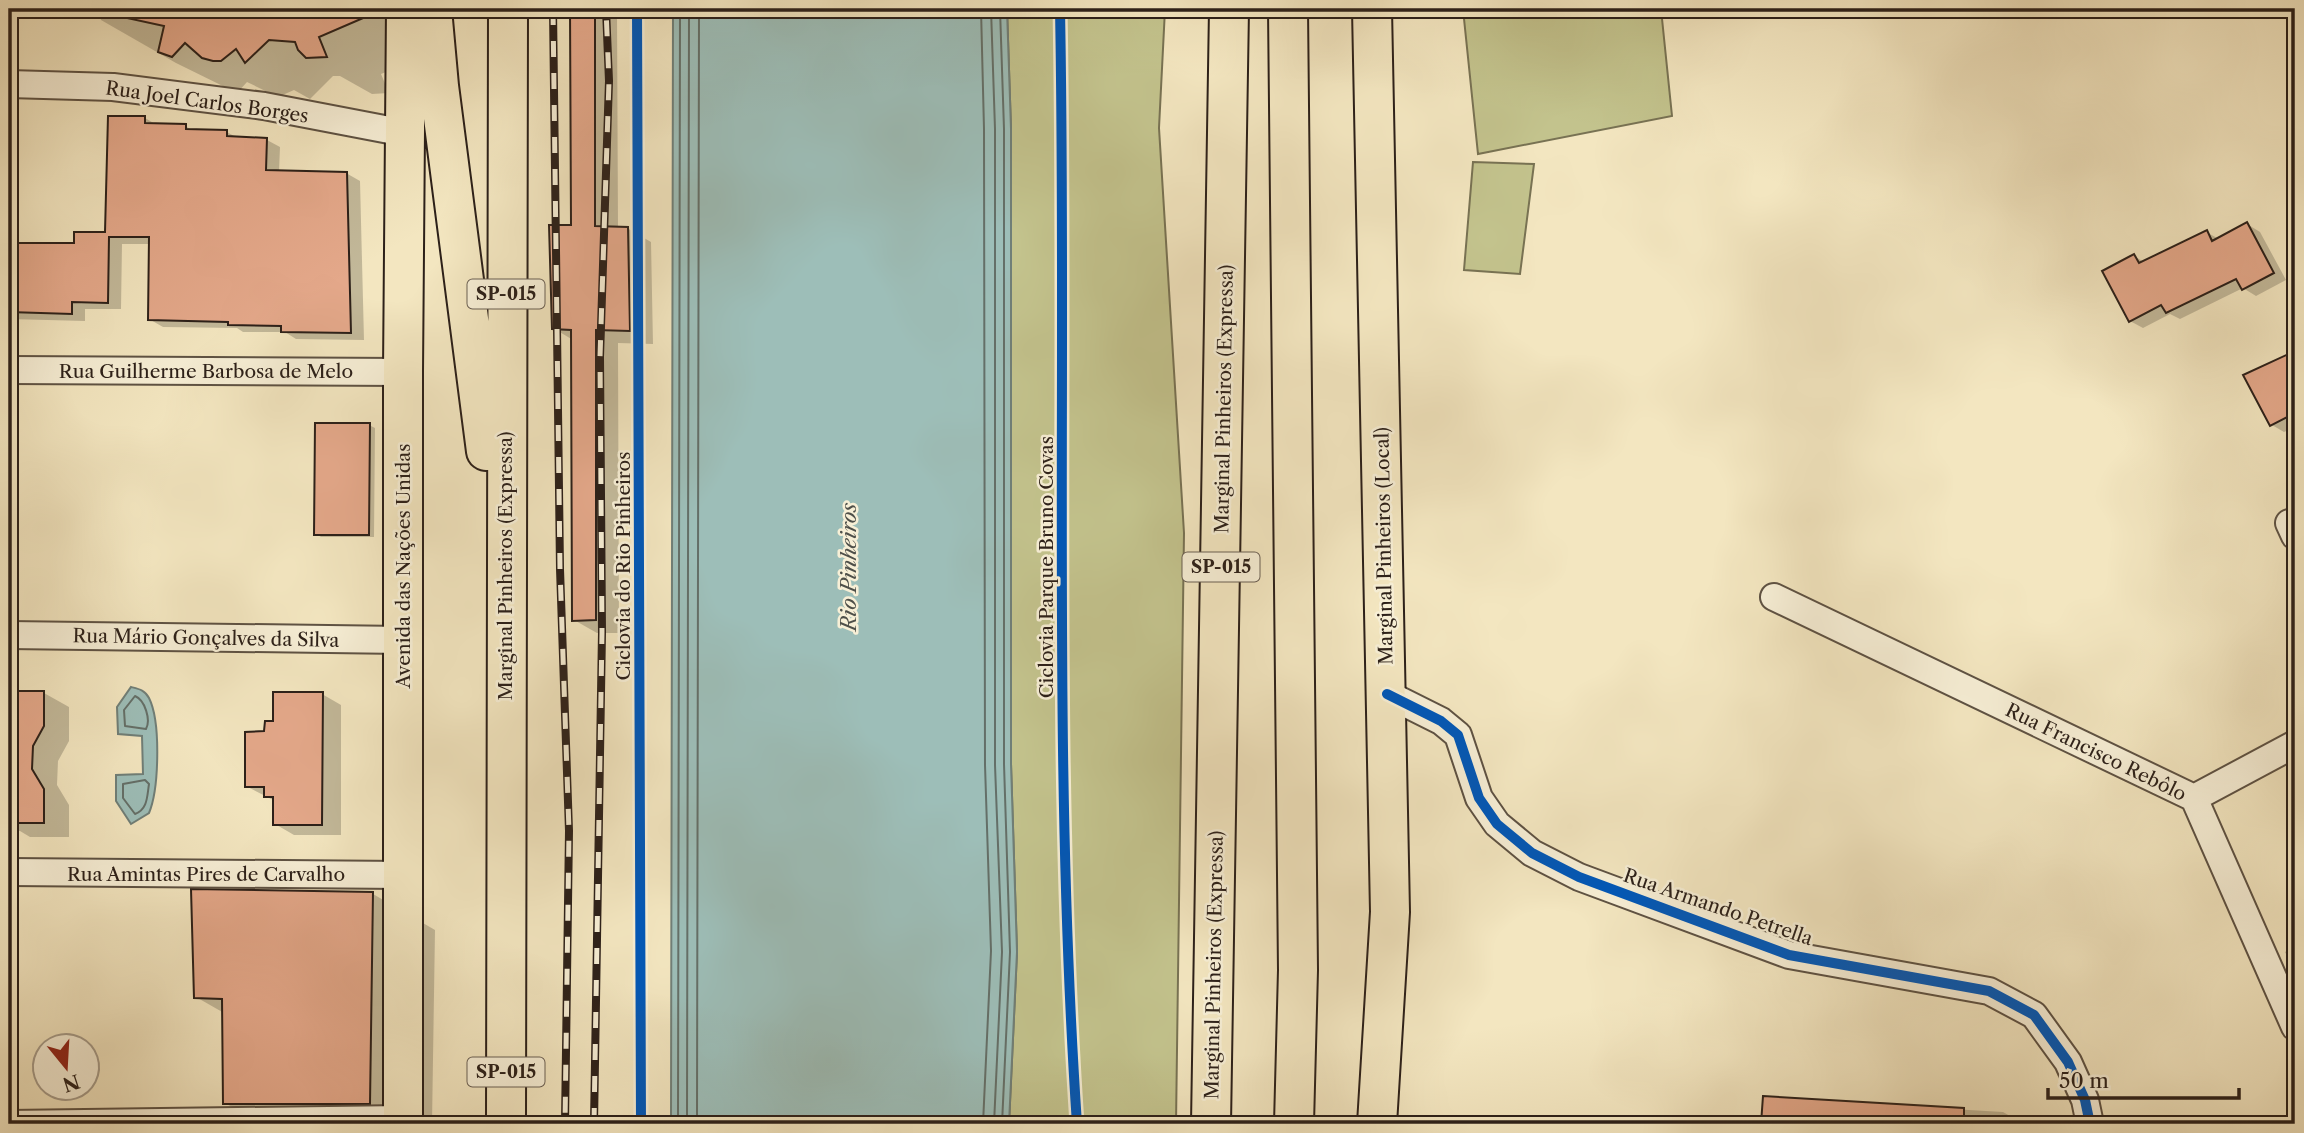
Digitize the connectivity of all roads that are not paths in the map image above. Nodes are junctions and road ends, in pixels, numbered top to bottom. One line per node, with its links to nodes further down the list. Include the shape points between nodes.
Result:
1 (406, 9): 8 (highway, Avenida das Nações Unidas)
2 (432, 9): 11 (highway)
3 (508, 9): 11 (highway, Marginal Pinheiros (Expressa) / SP-015)
4 (1229, 9): 26 (highway, Marginal Pinheiros (Expressa) / SP-015)
5 (1288, 9): 27 (highway, via 1298,970)
6 (1372, 9): 15 (highway, Marginal Pinheiros (Local))
7 (9, 84): 8 (street, Rua Joel Carlos Borges, via 113,87 250,104)
8 (405, 133): 10 (highway, Avenida das Nações Unidas)
9 (9, 370): 10 (street, Rua Guilherme Barbosa de Melo)
10 (403, 372): 14 (highway, Avenida das Nações Unidas)
11 (505, 579): 20 (highway, Marginal Pinheiros (Expressa) / SP-015)
12 (1773, 597): 17 (street, Rua Francisco Rebôlo)
13 (9, 635): 14 (street, Rua Mário Gonçalves da Silva)
14 (403, 640): 19 (highway, Avenida das Nações Unidas)
15 (1387, 694): 28 (highway, Marginal Pinheiros (Local), via 1391,912); 29 (street, Rua Armando Petrella, via 1441,720 1458,735 1479,798 1497,824 1532,853 1579,877 1789,955 1989,991 2034,1015 2068,1062)
16 (2295, 744): 17 (street)
17 (2194, 798): 21 (street, Rua Francisco Rebôlo)
18 (9, 872): 19 (street, Rua Amintas Pires de Carvalho)
19 (403, 876): 22 (highway, Avenida das Nações Unidas)
20 (506, 1019): 24 (highway); 25 (highway, Marginal Pinheiros (Expressa) / SP-015)
21 (2295, 1027)
22 (403, 1122): 23 (street)
23 (9, 1124)
24 (491, 1124)
25 (506, 1124)
26 (1211, 1124)
27 (1294, 1124)
28 (1377, 1124)
29 (2090, 1124)

